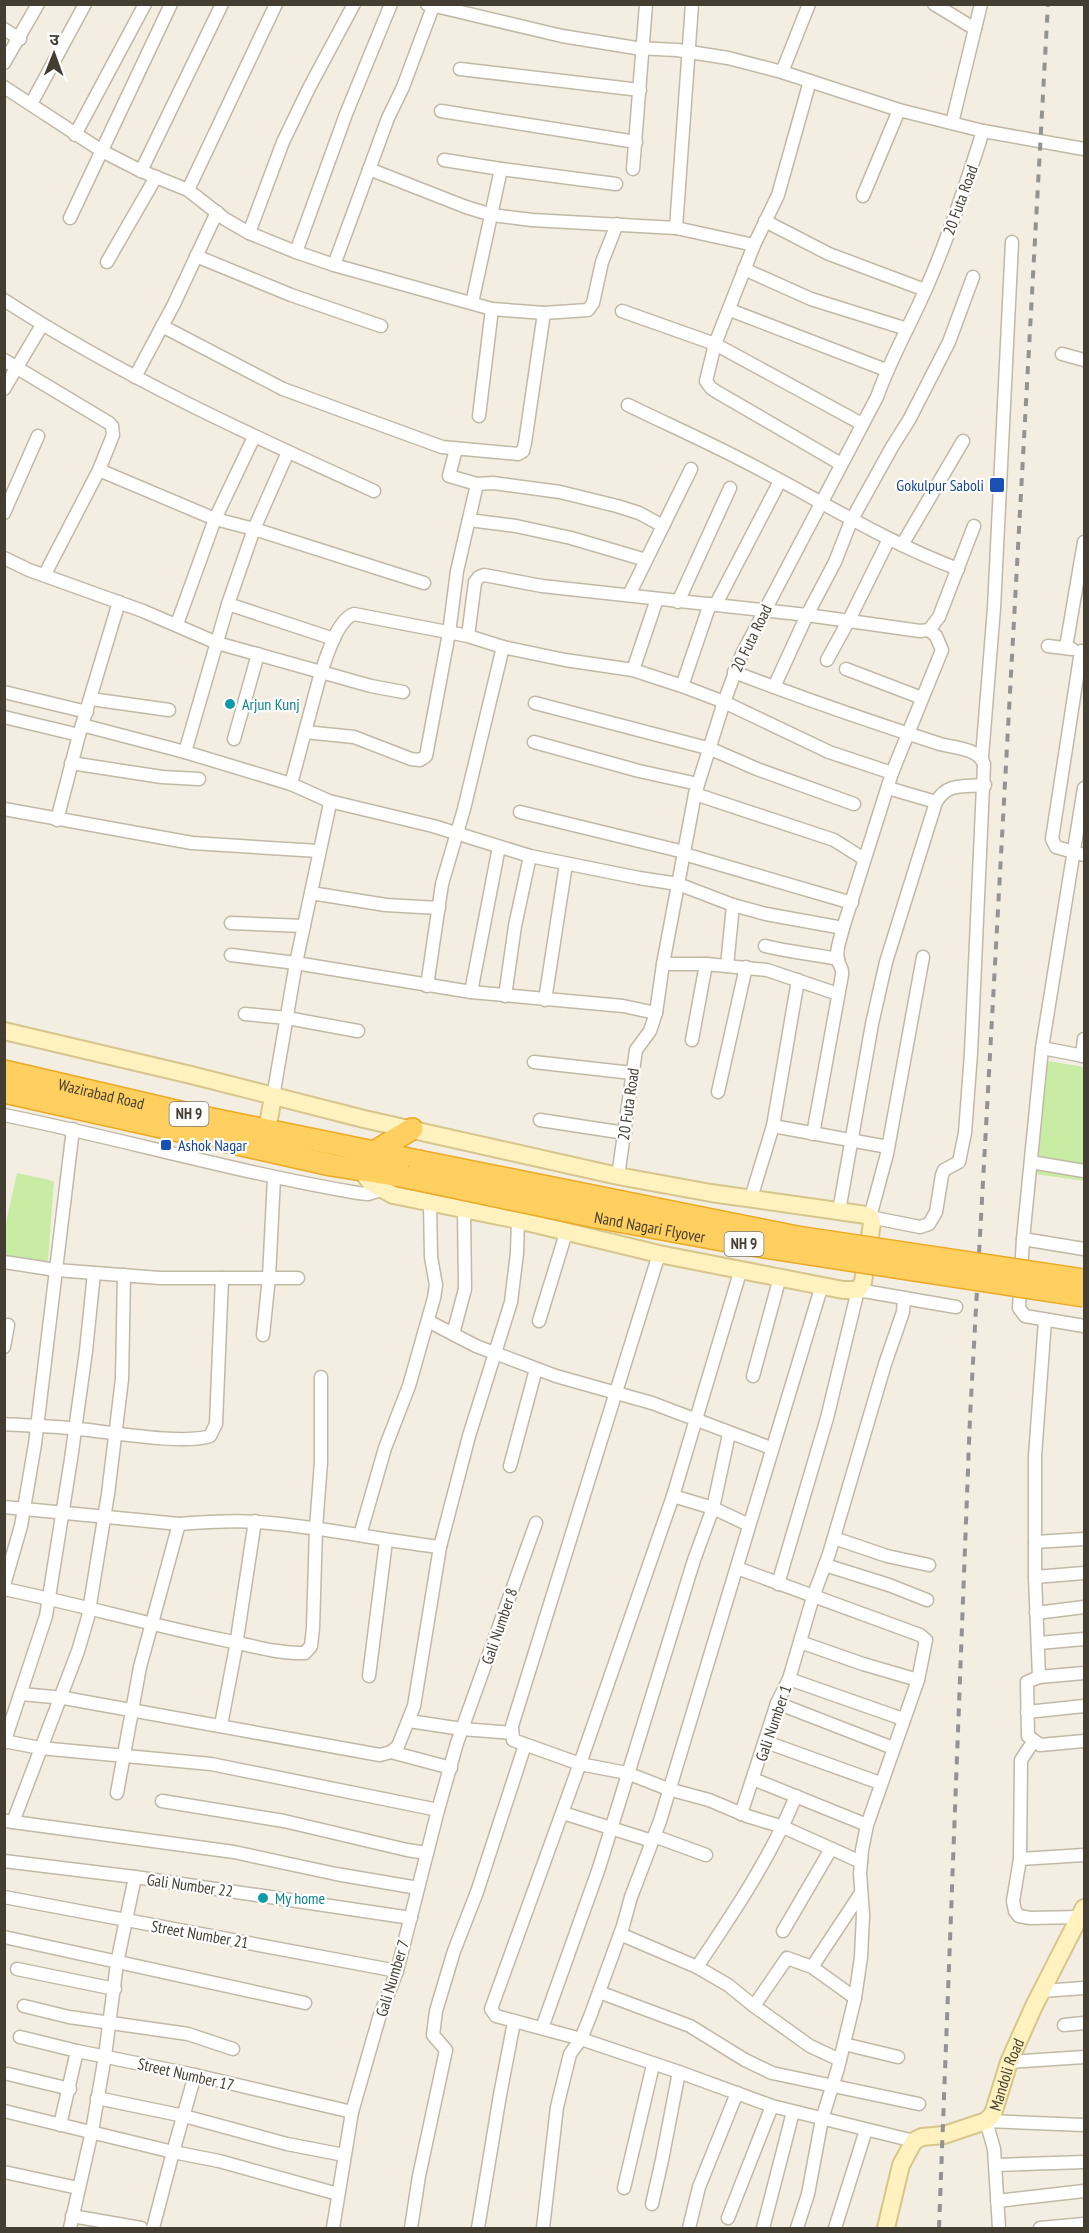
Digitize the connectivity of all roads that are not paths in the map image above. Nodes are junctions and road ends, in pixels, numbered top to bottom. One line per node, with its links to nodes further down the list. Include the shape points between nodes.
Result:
1 (38, 4): 17 (street)
2 (85, 4): 26 (street)
3 (145, 4): 31 (street)
4 (171, 4): 34 (street)
5 (222, 4): 39 (street)
6 (276, 4): 42 (street)
7 (354, 4): 50 (street, via 283,142)
8 (391, 4): 53 (street)
9 (646, 4): 18 (street)
10 (692, 4): 19 (street)
11 (809, 4): 22 (street)
12 (934, 4): 16 (street)
13 (981, 4): 16 (street)
14 (432, 5): 18 (street, via 562,36); 36 (street)
15 (4, 29): 17 (street)
16 (975, 29): 29 (street)
17 (20, 39): 20 (street)
18 (644, 49): 19 (street); 25 (street)
19 (690, 52): 22 (street); 49 (street)
20 (4, 63)
21 (460, 69): 25 (street)
22 (782, 72): 23 (street)
23 (810, 81): 27 (street); 47 (street, via 777,195)
24 (4, 87): 26 (street)
25 (640, 90): 32 (street)
26 (31, 104): 31 (street)
27 (899, 110): 29 (street); 43 (street)
28 (441, 111): 32 (street)
29 (952, 123): 30 (street)
30 (983, 131): 33 (street); 59 (street, 20 Futa Road, via 963,196)
31 (75, 135): 34 (street)
32 (636, 142): 38 (street)
33 (1084, 149)
34 (102, 151): 39 (street); 46 (street)
35 (444, 160): 37 (street)
36 (369, 169): 45 (street); 56 (street)
37 (501, 169): 41 (street); 45 (street)
38 (633, 169)
39 (141, 171): 40 (street)
40 (156, 177): 42 (street); 55 (street)
41 (616, 184)
42 (188, 190): 44 (street)
43 (863, 196)
44 (216, 212): 50 (street); 54 (street)
45 (492, 215): 48 (street); 61 (street)
46 (70, 218)
47 (765, 221): 52 (street); 59 (street, via 829,254)
48 (617, 224): 49 (street); 65 (street, via 588,310)
49 (676, 228): 52 (street)
50 (249, 233): 53 (street)
51 (1012, 242): 152 (street, via 994,608)
52 (754, 245): 57 (street)
53 (296, 252): 56 (street)
54 (196, 256): 67 (street); 68 (street)
55 (107, 262)
56 (334, 265): 61 (street)
57 (744, 269): 63 (street); 69 (street, via 811,299)
58 (973, 277): 97 (street, via 949,342)
59 (925, 290): 69 (street, 20 Futa Road)
60 (4, 300): 66 (street)
61 (472, 303): 62 (street)
62 (492, 309): 65 (street); 79 (street)
63 (730, 310): 70 (street); 75 (street)
64 (622, 311): 70 (street)
65 (544, 313): 84 (street, via 523,451 518,454)
66 (42, 325): 74 (street); 76 (street)
67 (162, 326): 76 (street); 84 (street, via 283,389 442,447)
68 (381, 326)
69 (907, 328): 75 (street, 20 Futa Road)
70 (716, 344): 80 (street); 86 (street, via 706,381 711,388)
71 (1062, 354): 73 (street)
72 (4, 360): 74 (street)
73 (1084, 360)
74 (16, 367): 77 (street); 88 (street, via 112,426)
75 (886, 370): 80 (street, 20 Futa Road)
76 (135, 377): 82 (street)
77 (4, 389)
78 (628, 405): 89 (street)
79 (479, 416)
80 (862, 424): 86 (street, 20 Futa Road)
81 (38, 436): 94 (street)
82 (254, 437): 85 (street); 95 (street)
83 (963, 441): 103 (street)
84 (456, 448): 90 (street, via 449,476)
85 (288, 452): 92 (street); 100 (street)
86 (841, 464): 93 (street, 20 Futa Road)
87 (690, 469): 98 (street)
88 (99, 470): 95 (street); 107 (street)
89 (780, 481): 93 (street); 114 (street)
90 (477, 484): 96 (street); 98 (street, via 560,492 639,513)
91 (730, 488): 112 (street)
92 (374, 491)
93 (820, 503): 97 (street); 115 (street, 20 Futa Road)
94 (4, 513)
95 (215, 519): 100 (street); 118 (street)
96 (469, 520): 105 (street, via 570,538); 120 (street)
97 (851, 521): 101 (street); 116 (street, via 836,562)
98 (663, 526): 105 (street)
99 (974, 526): 106 (street)
100 (254, 528): 108 (street); 113 (street)
101 (890, 539): 103 (street); 117 (street)
102 (1084, 542): 126 (street)
103 (902, 545): 106 (street)
104 (4, 558): 107 (street)
105 (646, 560): 109 (street)
106 (958, 569): 119 (street, via 939,617)
107 (45, 574): 111 (street)
108 (424, 582)
109 (629, 595): 110 (street); 121 (street, via 484,575 475,582)
110 (657, 599): 112 (street); 131 (street)
111 (119, 602): 118 (street); 139 (street)
112 (678, 602): 114 (street)
113 (228, 604): 122 (street); 123 (street)
114 (713, 604): 115 (street); 134 (street)
115 (764, 610): 116 (street); 133 (street, 20 Futa Road)
116 (807, 615): 117 (street); 135 (street)
117 (849, 620): 119 (street); 129 (street)
118 (177, 624): 123 (street)
119 (929, 630): 138 (street, via 942,650)
120 (449, 633): 121 (street); 122 (street, via 354,614 344,620); 146 (street, via 426,756 411,759 354,737)
121 (468, 636): 125 (street)
122 (334, 639): 132 (street)
123 (217, 643): 128 (street); 151 (street)
124 (1048, 646): 126 (street)
125 (503, 647): 131 (street); 167 (street)
126 (1066, 647): 127 (street)
127 (1083, 651): 171 (street, via 1052,839 1056,847)
128 (258, 654): 132 (street); 148 (street)
129 (826, 660)
130 (846, 669): 138 (street)
131 (633, 670): 134 (street)
132 (321, 672): 137 (street); 146 (street)
133 (734, 672): 135 (street); 140 (street, 20 Futa Road)
134 (682, 686): 140 (street)
135 (774, 687): 147 (street)
136 (4, 692): 143 (street)
137 (403, 692)
138 (922, 698): 147 (street)
139 (91, 699): 142 (street); 143 (street)
140 (724, 702): 150 (street, 20 Futa Road); 154 (street, via 829,752)
141 (535, 703): 150 (street)
142 (169, 710)
143 (87, 712): 145 (street)
144 (4, 717): 145 (street)
145 (81, 730): 151 (street); 153 (street)
146 (306, 732): 156 (street)
147 (908, 733): 152 (street); 154 (street)
148 (234, 739)
149 (534, 742): 160 (street)
150 (711, 749): 160 (street, 20 Futa Road); 163 (street, via 757,770)
151 (185, 752): 156 (street)
152 (982, 757): 157 (street)
153 (71, 763): 155 (street); 166 (street)
154 (892, 773): 158 (street)
155 (199, 779)
156 (291, 784): 161 (street)
157 (985, 785): 162 (street, via 952,787 944,790); 235 (street, via 962,1155 959,1162 944,1170 936,1212 929,1224 920,1227)
158 (888, 788): 162 (street); 173 (street)
159 (1084, 788): 171 (street)
160 (696, 789): 170 (street, 20 Futa Road); 173 (street, via 834,840)
161 (329, 801): 167 (street); 169 (street)
162 (936, 802): 221 (street, via 886,962)
163 (854, 804)
164 (4, 809): 166 (street)
165 (520, 812): 170 (street)
166 (57, 820): 169 (street, via 192,843)
167 (457, 833): 168 (street); 179 (street)
168 (499, 847): 172 (street); 194 (street)
169 (318, 851): 176 (street)
170 (684, 853): 175 (street, 20 Futa Road); 177 (street)
171 (1079, 854): 205 (street)
172 (530, 856): 174 (street); 196 (street)
173 (864, 859): 177 (street)
174 (566, 864): 175 (street); 197 (street)
175 (678, 884): 178 (street); 188 (street, 20 Futa Road)
176 (311, 893): 179 (street, via 386,905); 181 (street)
177 (852, 903): 182 (street)
178 (734, 905): 182 (street); 190 (street)
179 (439, 908): 193 (street)
180 (231, 924): 181 (street)
181 (304, 927): 187 (street)
182 (843, 928): 186 (street)
183 (765, 946): 186 (street)
184 (231, 955): 187 (street)
185 (923, 957): 222 (street)
186 (838, 960): 195 (street, via 843,969)
187 (296, 963): 193 (street); 200 (street)
188 (663, 964): 189 (street); 198 (street, 20 Futa Road)
189 (706, 964): 190 (street); 204 (street)
190 (727, 966): 191 (street)
191 (746, 967): 192 (street); 211 (street)
192 (798, 980): 195 (street); 215 (street)
193 (427, 986): 194 (street)
194 (471, 992): 196 (street)
195 (838, 994): 220 (street)
196 (505, 996): 197 (street)
197 (545, 1000): 198 (street, via 623,1006)
198 (656, 1013): 209 (street, 20 Futa Road, via 650,1031 636,1050)
199 (245, 1014): 200 (street)
200 (286, 1018): 202 (street); 212 (street)
201 (4, 1031): 212 (street)
202 (358, 1031)
203 (1084, 1039): 206 (street)
204 (692, 1040)
205 (1042, 1048): 206 (street); 224 (street)
206 (1083, 1056)
207 (534, 1062): 209 (street)
208 (4, 1071): 218 (highway, Wazirabad Road / NH 9)
209 (632, 1073): 219 (street, 20 Futa Road)
210 (4, 1092): 226 (highway, Wazirabad Road / NH 9)
211 (718, 1092)
212 (273, 1096): 217 (street); 218 (street)
213 (4, 1115): 216 (street)
214 (540, 1120): 219 (street)
215 (773, 1126): 220 (street); 231 (street)
216 (73, 1129): 229 (street); 243 (street)
217 (412, 1129): 223 (highway); 228 (street)
218 (267, 1130): 223 (highway, Wazirabad Road / NH 9)
219 (624, 1132): 228 (street, 20 Futa Road)
220 (813, 1134): 221 (street)
221 (850, 1140): 222 (street); 234 (street)
222 (888, 1148): 235 (street)
223 (375, 1152): 225 (highway, Nand Nagari Flyover / NH 9)
224 (1031, 1162): 227 (street); 238 (street)
225 (412, 1169): 226 (highway, Nand Nagari Flyover / NH 9); 250 (highway, Nand Nagari Flyover / NH 9, bridge, via 797,1237); 253 (highway, Nand Nagari Flyover / NH 9, bridge, via 591,1216 738,1243)
226 (361, 1170): 230 (street)
227 (1084, 1171)
228 (618, 1176): 231 (street)
229 (274, 1178): 230 (street, via 358,1193); 246 (street)
230 (381, 1190): 232 (street)
231 (751, 1198): 234 (street)
232 (430, 1204): 233 (street); 257 (street, via 436,1285)
233 (464, 1210): 236 (street); 261 (street, via 465,1289)
234 (839, 1211): 235 (street)
235 (870, 1217): 252 (street, via 863,1282)
236 (518, 1220): 237 (street); 264 (street, via 510,1302)
237 (567, 1233): 240 (street); 258 (street)
238 (1023, 1239): 239 (street); 256 (street, via 1019,1308 1025,1316)
239 (1084, 1248)
240 (659, 1254): 242 (street); 268 (street)
241 (4, 1262): 243 (street)
242 (741, 1269): 247 (street); 269 (street)
243 (56, 1270): 244 (street); 271 (street)
244 (94, 1273): 245 (street); 272 (street)
245 (124, 1275): 248 (street); 273 (street, via 122,1379)
246 (269, 1277): 248 (street); 249 (street); 262 (street)
247 (780, 1277): 251 (street); 266 (street)
248 (222, 1278): 273 (street, via 216,1424 210,1436 201,1439)
249 (298, 1278)
250 (1084, 1280)
251 (822, 1285): 252 (street); 275 (street)
252 (858, 1290): 254 (street); 299 (street, via 827,1418)
253 (1084, 1296)
254 (904, 1298): 255 (street); 289 (street, Gali Number 1)
255 (956, 1307)
256 (1045, 1320): 260 (street); 292 (street, via 1035,1456)
257 (428, 1321): 261 (street); 288 (street)
258 (539, 1321)
259 (8, 1325): 263 (street)
260 (1084, 1326)
261 (453, 1334): 264 (street)
262 (263, 1335)
263 (4, 1347)
264 (494, 1353): 265 (street); 293 (street)
265 (536, 1369): 268 (street); 276 (street)
266 (753, 1376)
267 (321, 1377): 287 (street)
268 (616, 1393): 269 (street); 327 (street)
269 (695, 1420): 274 (street); 277 (street)
270 (4, 1424): 271 (street)
271 (37, 1426): 272 (street); 280 (street)
272 (76, 1428): 273 (street); 281 (street)
273 (115, 1433): 282 (street)
274 (729, 1434): 275 (street); 279 (street)
275 (771, 1448): 286 (street)
276 (510, 1466)
277 (673, 1496): 279 (street); 337 (street)
278 (4, 1507): 280 (street)
279 (713, 1508): 286 (street); 339 (street)
280 (24, 1509): 281 (street); 300 (street)
281 (63, 1511): 282 (street); 302 (street)
282 (104, 1517): 285 (street); 304 (street)
283 (255, 1521): 285 (street); 287 (street); 309 (street)
284 (536, 1523): 326 (street, Gali Number 8)
285 (179, 1524): 307 (street)
286 (748, 1526): 296 (street)
287 (316, 1528): 288 (street); 309 (street, via 309,1651 282,1652)
288 (360, 1535): 291 (street)
289 (834, 1538): 294 (street, Gali Number 1); 295 (street)
290 (1084, 1539): 292 (street)
291 (386, 1540): 293 (street); 313 (street)
292 (1035, 1542): 298 (street)
293 (440, 1547): 324 (street, via 414,1706)
294 (825, 1565): 301 (street, Gali Number 1); 303 (street)
295 (929, 1565)
296 (737, 1568): 299 (street); 342 (street)
297 (1084, 1573): 298 (street)
298 (1035, 1576): 306 (street)
299 (778, 1584): 301 (street)
300 (4, 1587): 302 (street)
301 (813, 1597): 310 (street, Gali Number 1); 316 (street, via 920,1635 926,1640)
302 (49, 1598): 304 (street); 317 (street)
303 (927, 1600)
304 (89, 1607): 307 (street); 318 (street)
305 (1084, 1607): 306 (street)
306 (1036, 1613): 311 (street)
307 (153, 1623): 309 (street); 321 (street)
308 (1084, 1639): 311 (street)
309 (237, 1642): 325 (street)
310 (800, 1642): 315 (street, Gali Number 1); 316 (street)
311 (1039, 1643): 314 (street)
312 (1084, 1673): 314 (street)
313 (369, 1676)
314 (1039, 1677): 322 (street, via 1026,1682)
315 (789, 1679): 319 (street, Gali Number 1); 323 (street)
316 (918, 1680): 323 (street)
317 (21, 1695): 318 (street); 329 (street)
318 (60, 1698): 321 (street); 333 (street)
319 (777, 1704): 330 (street, Gali Number 1); 334 (street)
320 (1084, 1706): 322 (street)
321 (131, 1711): 325 (street); 336 (street)
322 (1027, 1712): 331 (street, via 1028,1736)
323 (903, 1719): 334 (street)
324 (408, 1721): 326 (street); 335 (street)
325 (221, 1725): 335 (street, via 380,1755)
326 (462, 1729): 327 (street); 338 (street, Gali Number 7)
327 (512, 1733): 332 (street, via 513,1740)
328 (1084, 1741): 331 (street, via 1040,1745)
329 (5, 1742): 333 (street)
330 (766, 1742): 340 (street, Gali Number 1); 341 (street)
331 (1033, 1742): 358 (street, via 1021,1761)
332 (525, 1744): 337 (street); 438 (street, via 436,2011 433,2035 446,2050)
333 (40, 1748): 336 (street); 349 (street)
334 (893, 1748): 341 (street)
335 (392, 1752): 338 (street)
336 (123, 1755): 343 (street); 346 (street, via 211,1764)
337 (580, 1764): 339 (street); 347 (street)
338 (451, 1768): 346 (street, Gali Number 7)
339 (627, 1773): 342 (street); 351 (street)
340 (753, 1779): 344 (street, Gali Number 1); 348 (street)
341 (880, 1784): 350 (street)
342 (668, 1789): 348 (street); 353 (street)
343 (117, 1793)
344 (796, 1796): 350 (street, Gali Number 1); 352 (street)
345 (162, 1801): 355 (street, via 284,1821)
346 (438, 1810): 355 (street, Gali Number 7)
347 (563, 1813): 351 (street); 384 (street, via 491,2004 493,2013)
348 (741, 1814): 352 (street)
349 (9, 1821): 362 (street, via 234,1852)
350 (867, 1825): 360 (street)
351 (610, 1827): 353 (street); 388 (street)
352 (783, 1827): 354 (street); 372 (street)
353 (653, 1839): 357 (street); 369 (street)
354 (831, 1849): 360 (street); 368 (street)
355 (427, 1853): 362 (street, Gali Number 7)
356 (1084, 1855): 358 (street)
357 (706, 1856)
358 (1020, 1859): 366 (street, via 1013,1901 1019,1916)
359 (4, 1861): 361 (street, Gali Number 22)
360 (861, 1862): 363 (street)
361 (135, 1877): 365 (street, Gali Number 22); 367 (street)
362 (418, 1888): 365 (street, Gali Number 7)
363 (861, 1893): 373 (street); 380 (street, via 862,1947)
364 (4, 1898): 367 (street, Street Number 21)
365 (411, 1918): 375 (street, Gali Number 7)
366 (1081, 1920): 378 (street, Mandoli Road)
367 (126, 1921): 371 (street); 375 (street, Street Number 21)
368 (783, 1931)
369 (620, 1934): 372 (street); 379 (street)
370 (4, 1937): 371 (street)
371 (117, 1963): 377 (street); 381 (street)
372 (697, 1966): 383 (street)
373 (812, 1967): 380 (street); 383 (street, via 787,1958)
374 (17, 1969): 377 (street)
375 (397, 1971): 410 (street, Gali Number 7)
376 (1084, 1988): 378 (street)
377 (115, 1989): 385 (street)
378 (1042, 1991): 398 (street, Mandoli Road)
379 (599, 1992): 390 (street); 403 (street, via 690,2026 772,2073)
380 (855, 1998): 391 (street)
381 (305, 2003)
382 (24, 2006): 385 (street)
383 (754, 2006): 397 (street, via 810,2046)
384 (514, 2022): 388 (street); 439 (street)
385 (109, 2023): 392 (street, via 188,2034); 394 (street)
386 (1084, 2023): 387 (street)
387 (1064, 2025)
388 (542, 2028): 390 (street)
389 (20, 2037): 393 (street, Street Number 17)
390 (581, 2039): 399 (street); 440 (street, via 570,2054 557,2107)
391 (844, 2044): 395 (street); 397 (street)
392 (233, 2049)
393 (77, 2051): 394 (street, Street Number 17); 404 (street)
394 (105, 2056): 402 (street, Street Number 17); 406 (street)
395 (898, 2057)
396 (1084, 2057): 398 (street)
397 (840, 2060): 403 (street)
398 (1009, 2062): 414 (street, Mandoli Road, via 993,2114)
399 (653, 2065): 400 (street); 426 (street)
400 (679, 2072): 405 (street); 430 (street)
401 (8, 2074): 404 (street)
402 (195, 2075): 410 (street, Street Number 17); 412 (street)
403 (833, 2085): 407 (street); 413 (street)
404 (69, 2089): 415 (street)
405 (738, 2093): 408 (street); 441 (street, via 699,2187)
406 (97, 2098): 412 (street); 418 (street)
407 (919, 2104)
408 (772, 2106): 411 (street); 432 (street)
409 (4, 2110): 415 (street)
410 (352, 2112): 421 (street, Gali Number 7)
411 (793, 2112): 413 (street); 442 (street)
412 (184, 2116): 420 (street); 421 (street, via 286,2144)
413 (822, 2119): 417 (street); 443 (street)
414 (982, 2122): 416 (street); 419 (street, Mandoli Road); 423 (street, via 994,2149)
415 (60, 2125): 418 (street)
416 (1084, 2125)
417 (866, 2130): 419 (street); 444 (street)
418 (92, 2131): 420 (street); 425 (street)
419 (914, 2141): 445 (street, via 901,2165)
420 (172, 2152): 428 (street); 436 (street)
421 (344, 2155): 428 (street, Gali Number 7)
422 (1084, 2162): 423 (street)
423 (996, 2165): 429 (street)
424 (4, 2172): 425 (street)
425 (78, 2188): 431 (street)
426 (624, 2188)
427 (1084, 2191): 429 (street)
428 (338, 2194): 437 (street, Gali Number 7)
429 (997, 2201): 446 (street)
430 (652, 2204)
431 (72, 2216): 434 (street); 435 (street)
432 (728, 2218)
433 (1084, 2224): 447 (street)
434 (70, 2229)
435 (141, 2229)
436 (153, 2229)
437 (333, 2229)
438 (411, 2229)
439 (478, 2229)
440 (543, 2229)
441 (689, 2229)
442 (763, 2229)
443 (797, 2229)
444 (835, 2229)
445 (886, 2229)
446 (999, 2229)
447 (1040, 2229)

